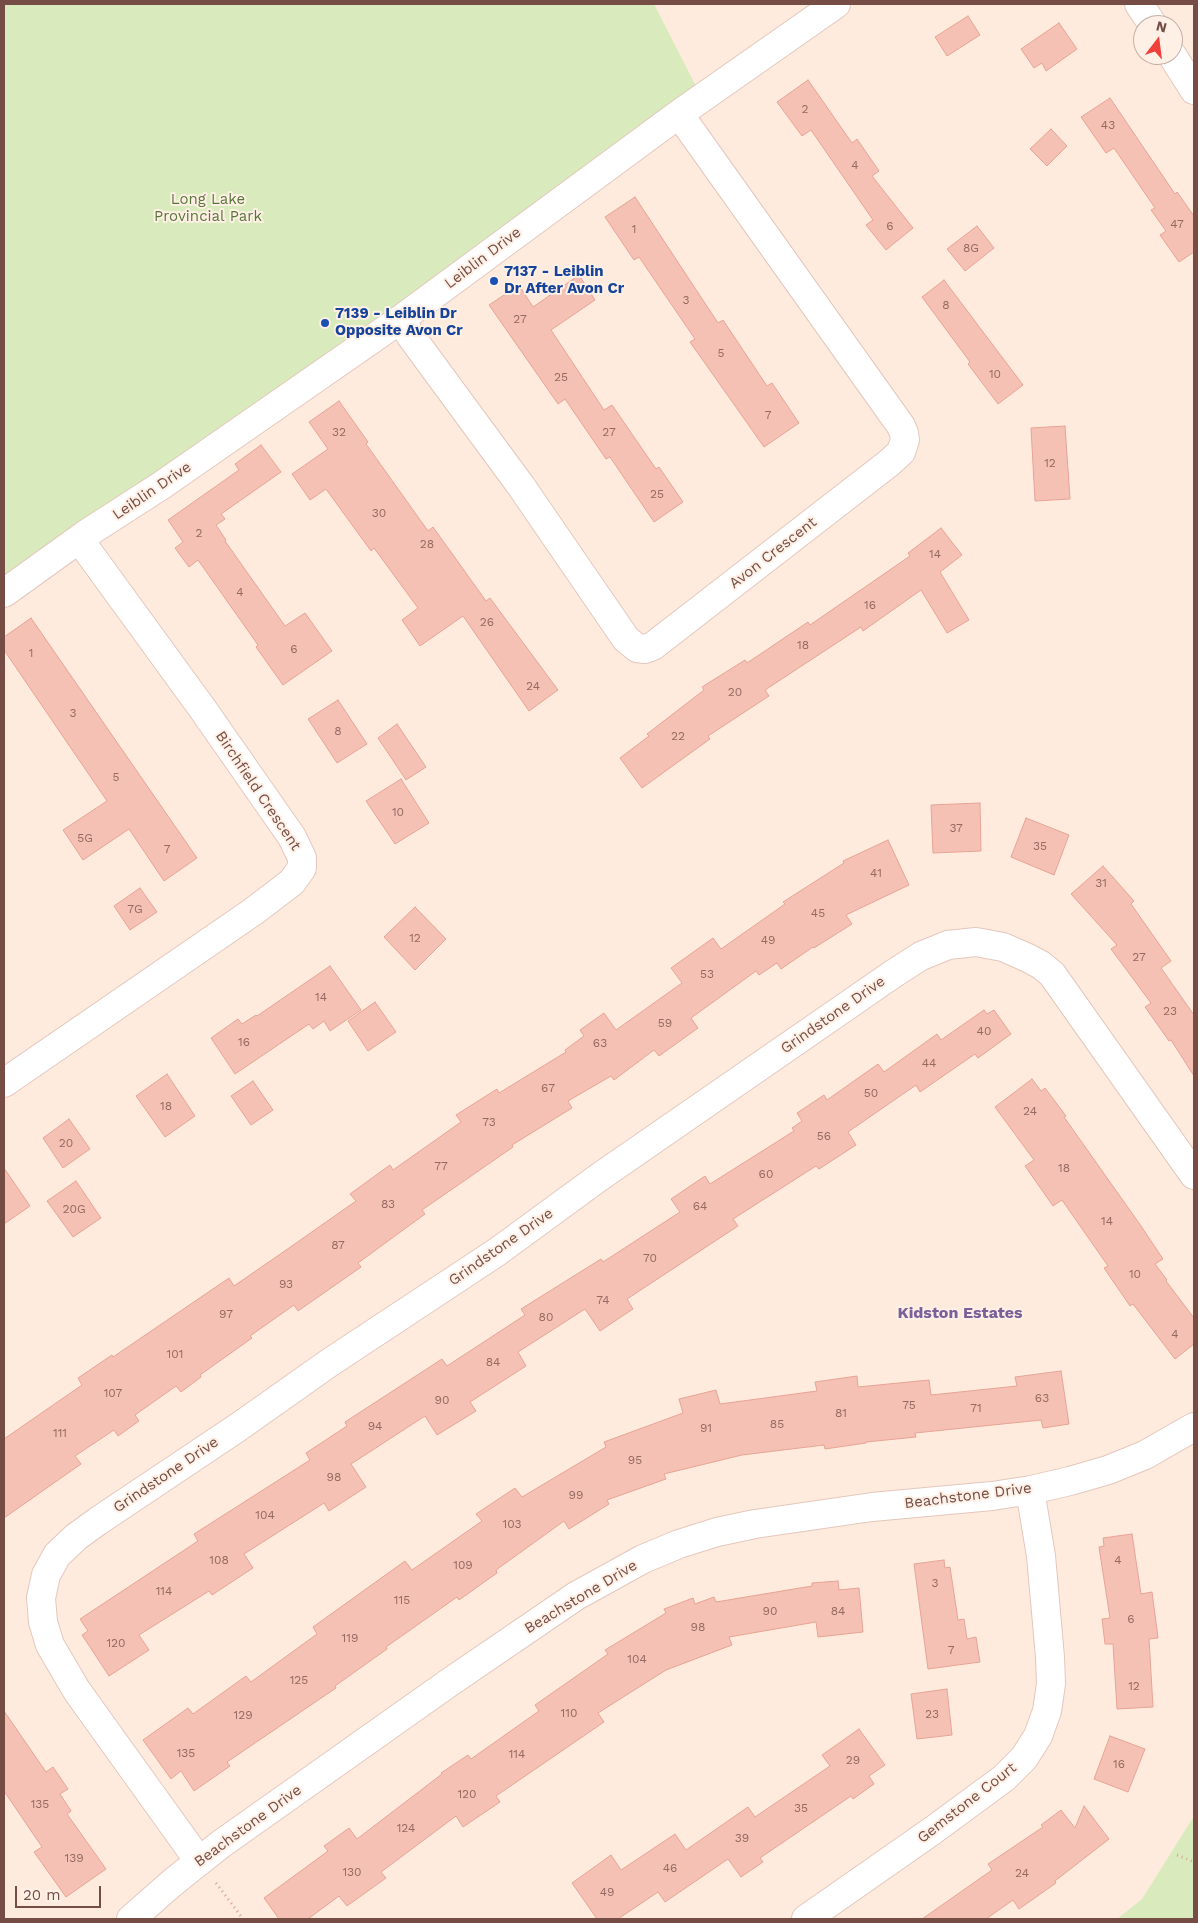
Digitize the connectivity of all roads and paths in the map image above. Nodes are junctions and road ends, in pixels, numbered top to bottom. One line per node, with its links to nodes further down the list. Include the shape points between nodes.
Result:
1 (836, 4): 6 (street, Leiblin Drive)
2 (1139, 4): 3 (street)
3 (1146, 15)
4 (1179, 65): 5 (street)
5 (1192, 82)
6 (679, 114): 7 (street, Leiblin Drive); 7 (street, Avon Crescent, via 901,426 905,440 901,452 890,463 653,646 638,648 626,639)
7 (401, 319): 8 (street, Leiblin Drive)
8 (79, 539): 9 (street, Leiblin Drive); 10 (street, Birchfield Crescent, via 292,837 302,858 302,868 296,878 268,901)
9 (4, 593)
10 (4, 1083)
11 (1194, 1174): 15 (street, Grindstone Drive, via 1052,974 1041,965 1003,947 976,942 948,945 920,956 893,974 598,1178 498,1252 98,1521 57,1555 46,1575 41,1598 43,1622 50,1645 77,1691)
12 (1194, 1427): 13 (street, Beachstone Drive, via 1145,1455 1108,1470)
13 (1030, 1490): 15 (street, Beachstone Drive, via 755,1524 717,1532 643,1559 545,1617); 19 (street, Gemstone Court, via 1041,1556 1051,1684 1047,1711 1038,1736 1024,1758 1004,1778)
14 (1177, 1855): 16 (path)
15 (200, 1861): 17 (street, Beachstone Drive); 18 (path)
16 (1194, 1862)
17 (131, 1919)
18 (243, 1919)
19 (806, 1919)

